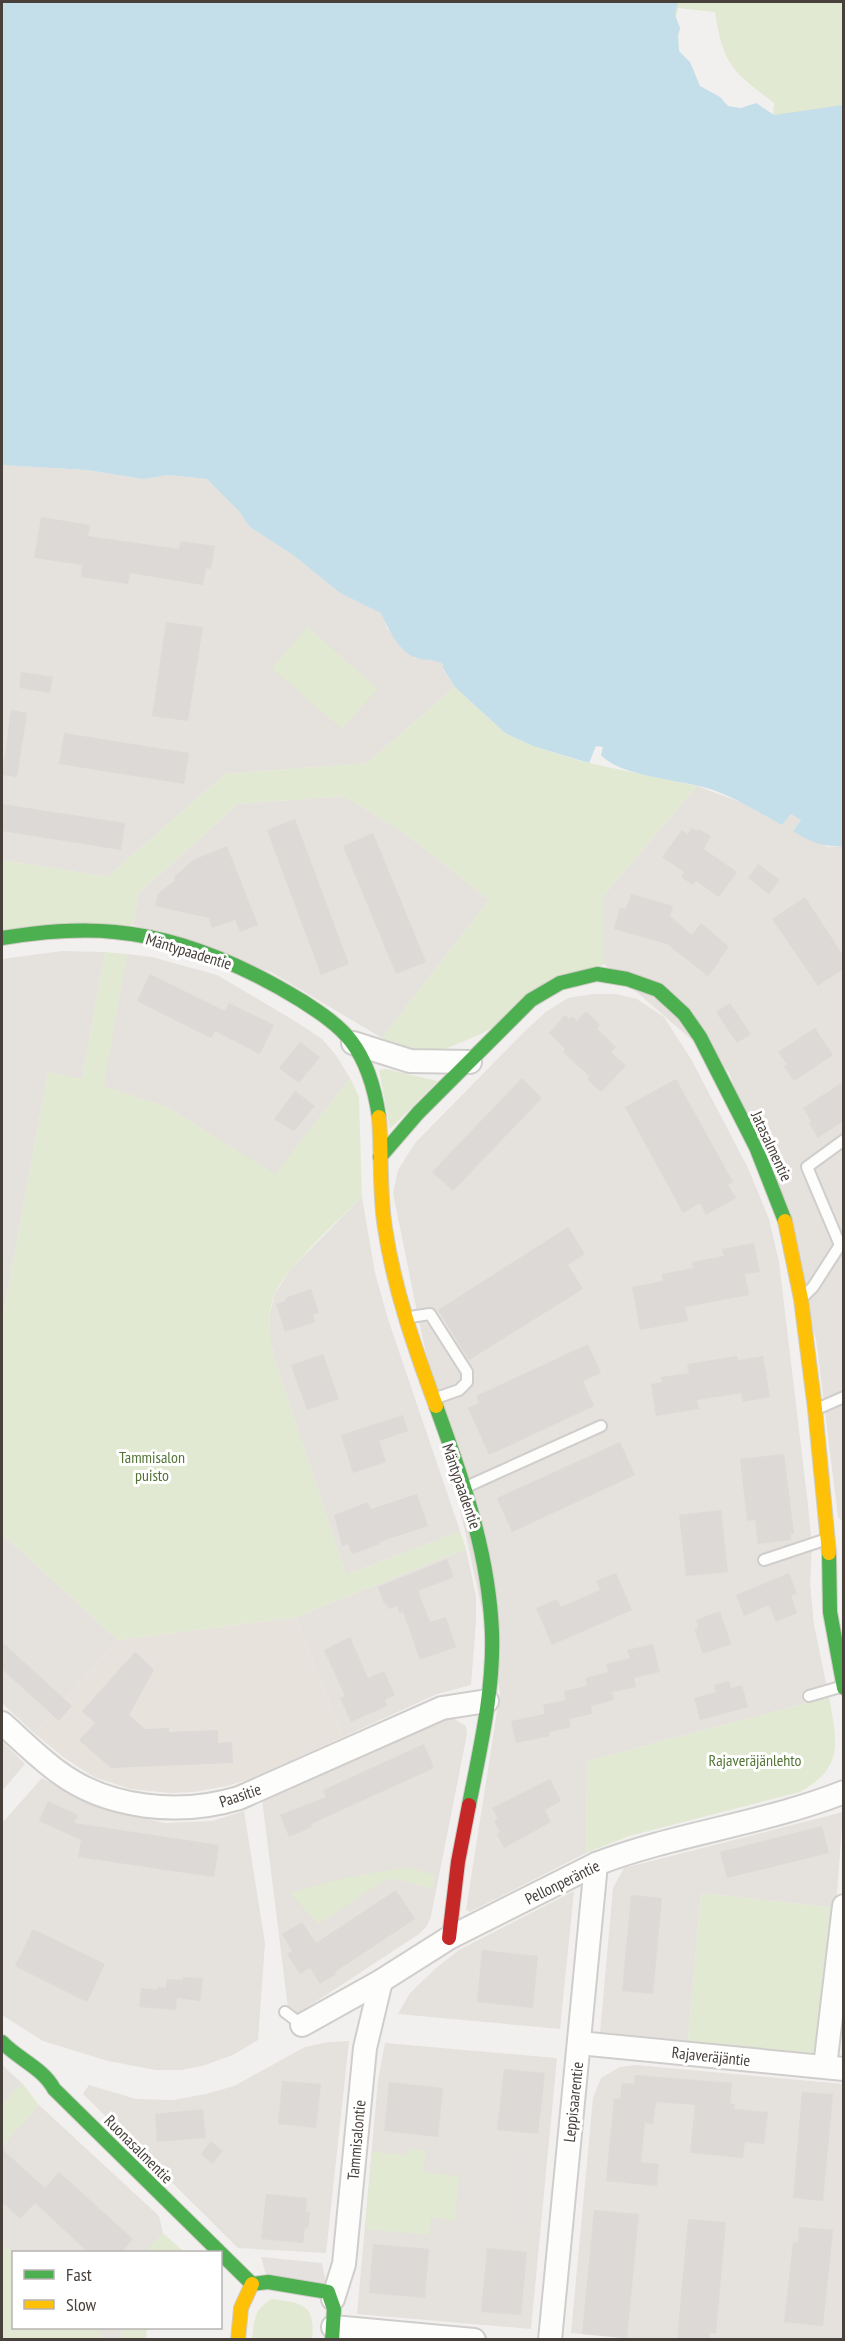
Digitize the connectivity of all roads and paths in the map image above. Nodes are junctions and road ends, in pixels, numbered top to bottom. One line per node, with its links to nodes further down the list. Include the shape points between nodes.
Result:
1 (2, 938): 2 (street, Mäntypaadentie, via 88,930 169,942 222,959 279,987 337,1026)
2 (353, 1043): 3 (street, Mäntypaadentie, via 410,1061); 5 (street, Mäntypaadentie, via 371,1078)
3 (470, 1062): 5 (street, Jatasalmentie); 7 (street, Jatasalmentie, via 531,1000 560,983 597,974 658,990 684,1014 700,1037 756,1147 784,1218)
4 (843, 1140): 6 (lane, via 807,1167)
5 (380, 1157): 8 (street, Mäntypaadentie, via 386,1236)
6 (842, 1245): 7 (lane)
7 (801, 1299): 11 (street, Jatasalmentie)
8 (406, 1317): 10 (street, Mäntypaadentie); 10 (lane, via 430,1314 467,1372 467,1382 459,1390)
9 (843, 1397): 11 (lane)
10 (432, 1399): 13 (street, Mäntypaadentie)
11 (816, 1409): 14 (street, Jatasalmentie)
12 (601, 1426): 13 (lane)
13 (463, 1488): 18 (street, Mäntypaadentie, via 479,1536 491,1602)
14 (834, 1553): 15 (lane); 16 (street, Jatasalmentie, via 830,1612)
15 (764, 1560)
16 (843, 1687): 17 (lane)
17 (809, 1696)
18 (487, 1701): 19 (street, Paasitie, via 442,1708 247,1795 193,1807 148,1806 89,1788 58,1772); 23 (street, Mäntypaadentie, via 450,1902)
19 (2, 1723)
20 (843, 1792): 21 (street, Pellonperäntie, via 803,1808 684,1837)
21 (596, 1864): 23 (street, Pellonperäntie); 27 (street, Leppisaarentie)
22 (843, 1906): 28 (street)
23 (449, 1938): 24 (street, Pellonperäntie)
24 (381, 1981): 25 (street, Pellonperäntie); 32 (street, Tammisalontie, via 365,2048 344,2264)
25 (294, 2018)
26 (2, 2042): 29 (street, Ruonasalmentie, via 49,2079 54,2089)
27 (579, 2043): 28 (street, Rajaveräjäntie); 36 (street, Leppisaarentie)
28 (834, 2068)
29 (218, 2251)
30 (222, 2254): 31 (street, Ruonasalmentie)
31 (252, 2284): 32 (street, via 268,2282 328,2292); 34 (street, via 241,2308)
32 (333, 2299): 33 (street)
33 (333, 2333): 35 (street)
34 (238, 2340)
35 (474, 2340)
36 (550, 2340)

